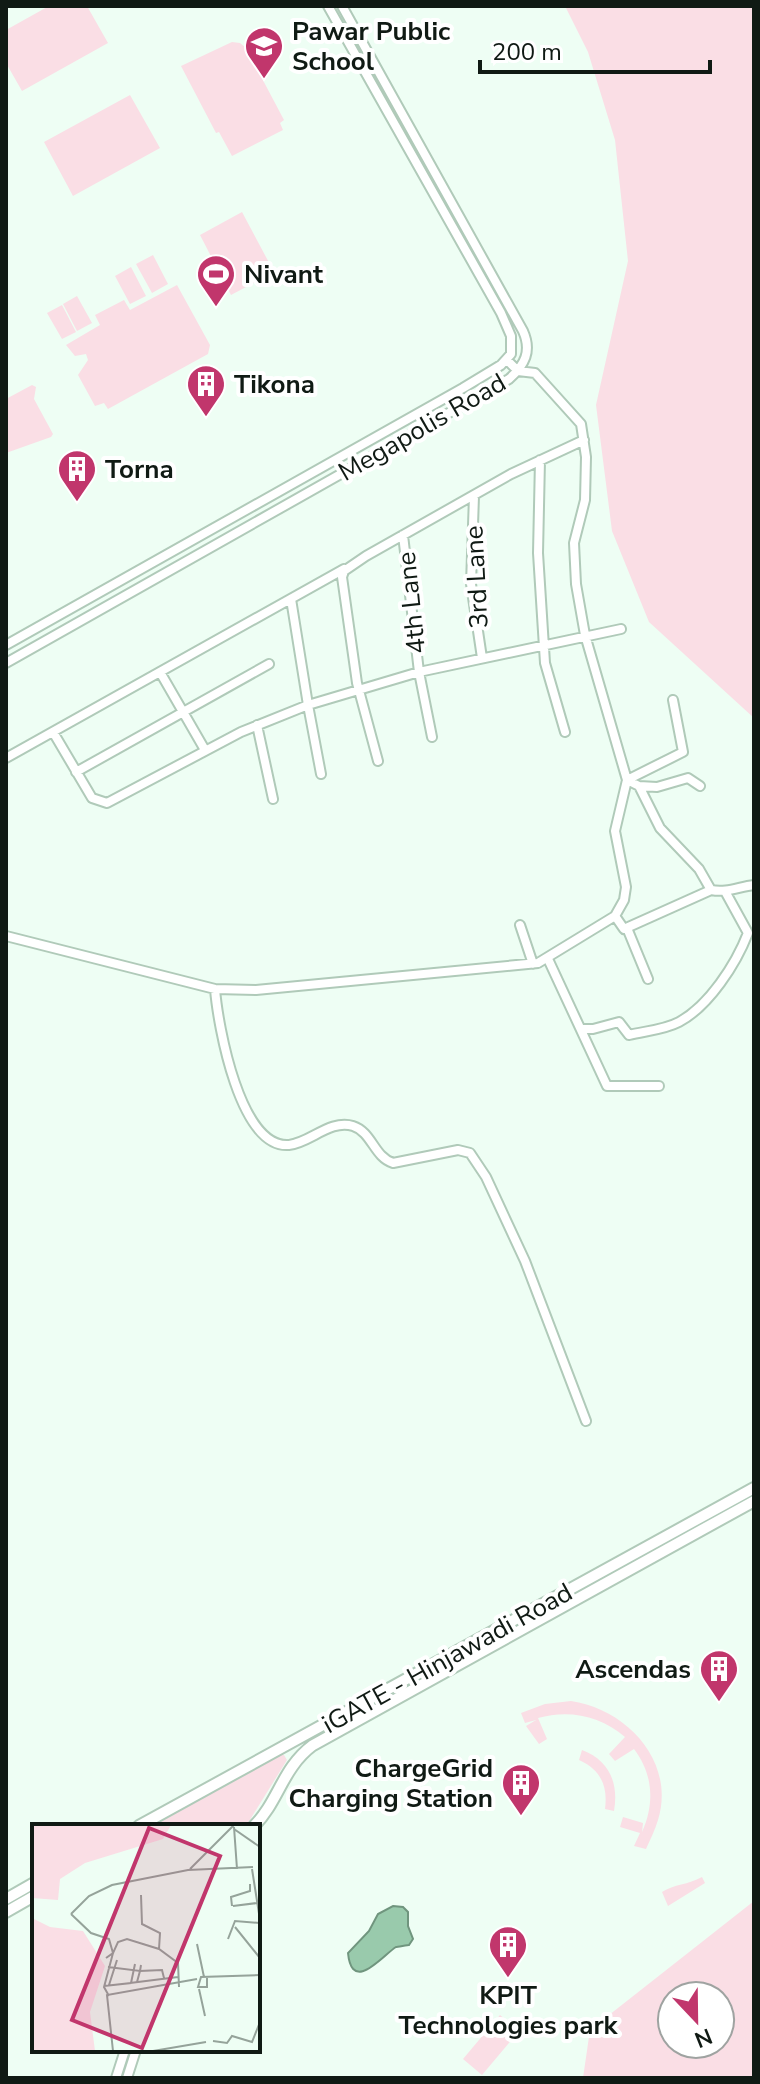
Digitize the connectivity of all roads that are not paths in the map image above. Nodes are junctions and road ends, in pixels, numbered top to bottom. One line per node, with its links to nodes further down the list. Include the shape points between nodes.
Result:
1 (328, 6): 3 (street, Megapolis Road, via 501,313 513,344)
2 (342, 6): 4 (street, Megapolis Road, via 523,331 528,348)
3 (507, 360): 4 (street); 14 (street, Megapolis Road)
4 (518, 371): 5 (street, via 535,373 581,424); 16 (street, Megapolis Road)
5 (584, 440): 6 (street); 12 (street, via 585,500 574,543)
6 (540, 460): 7 (street); 13 (street, via 538,553)
7 (474, 496): 8 (street); 15 (street, 3rd Lane, via 471,584)
8 (403, 535): 9 (street); 19 (street, 4th Lane)
9 (352, 565): 10 (street); 20 (street, via 342,577)
10 (291, 599): 18 (street); 22 (street)
11 (621, 629): 12 (street)
12 (585, 635): 13 (street); 33 (street)
13 (544, 644): 15 (street); 26 (street)
14 (6, 645)
15 (482, 658): 19 (street)
16 (6, 663)
17 (269, 664): 23 (street)
18 (160, 672): 23 (street); 25 (street)
19 (419, 672): 20 (street); 27 (street, 4th Lane)
20 (360, 689): 22 (street); 30 (street)
21 (673, 700): 33 (street, via 683,752)
22 (308, 705): 24 (street); 32 (street)
23 (183, 714): 28 (street); 31 (street)
24 (257, 725): 28 (street); 36 (street)
25 (53, 732): 29 (street); 31 (street)
26 (565, 732)
27 (432, 737)
28 (205, 750): 31 (street, via 107,803 92,798)
29 (6, 758)
30 (378, 761)
31 (76, 772)
32 (321, 774)
33 (627, 780): 34 (street); 40 (street, via 615,831 626,887)
34 (639, 786): 35 (street, via 688,778); 38 (street, via 660,828 699,869)
35 (700, 786)
36 (273, 799)
37 (754, 885): 39 (street)
38 (711, 890): 39 (street); 42 (street)
39 (726, 893): 48 (street, via 748,933 722,983 694,1013 677,1024 629,1035 619,1022)
40 (615, 916): 42 (street); 44 (street)
41 (520, 925): 45 (street)
42 (627, 928): 46 (street)
43 (6, 936): 47 (street)
44 (548, 959): 45 (street); 48 (street)
45 (533, 964): 47 (street, via 256,990)
46 (648, 979)
47 (215, 989): 50 (street, via 231,1070 263,1137 278,1145 293,1144 337,1126 354,1126 383,1160 393,1163 458,1150 470,1153 525,1261)
48 (581, 1029): 49 (street, via 607,1086)
49 (659, 1086)
50 (586, 1421)
51 (754, 1488): 53 (main road, iGATE - Hinjawadi Road)
52 (754, 1501): 54 (main road, iGATE - Hinjawadi Road, via 313,1745)
53 (287, 1746): 54 (main road); 55 (main road, iGATE - Hinjawadi Road)
54 (295, 1760): 56 (main road, iGATE - Hinjawadi Road)
55 (143, 1824)
56 (256, 1824)
57 (32, 1884): 59 (main road)
58 (32, 1897): 60 (main road)
59 (6, 1899)
60 (6, 1912)
61 (124, 2052): 63 (street)
62 (135, 2052): 64 (street)
63 (116, 2078)
64 (127, 2078)

